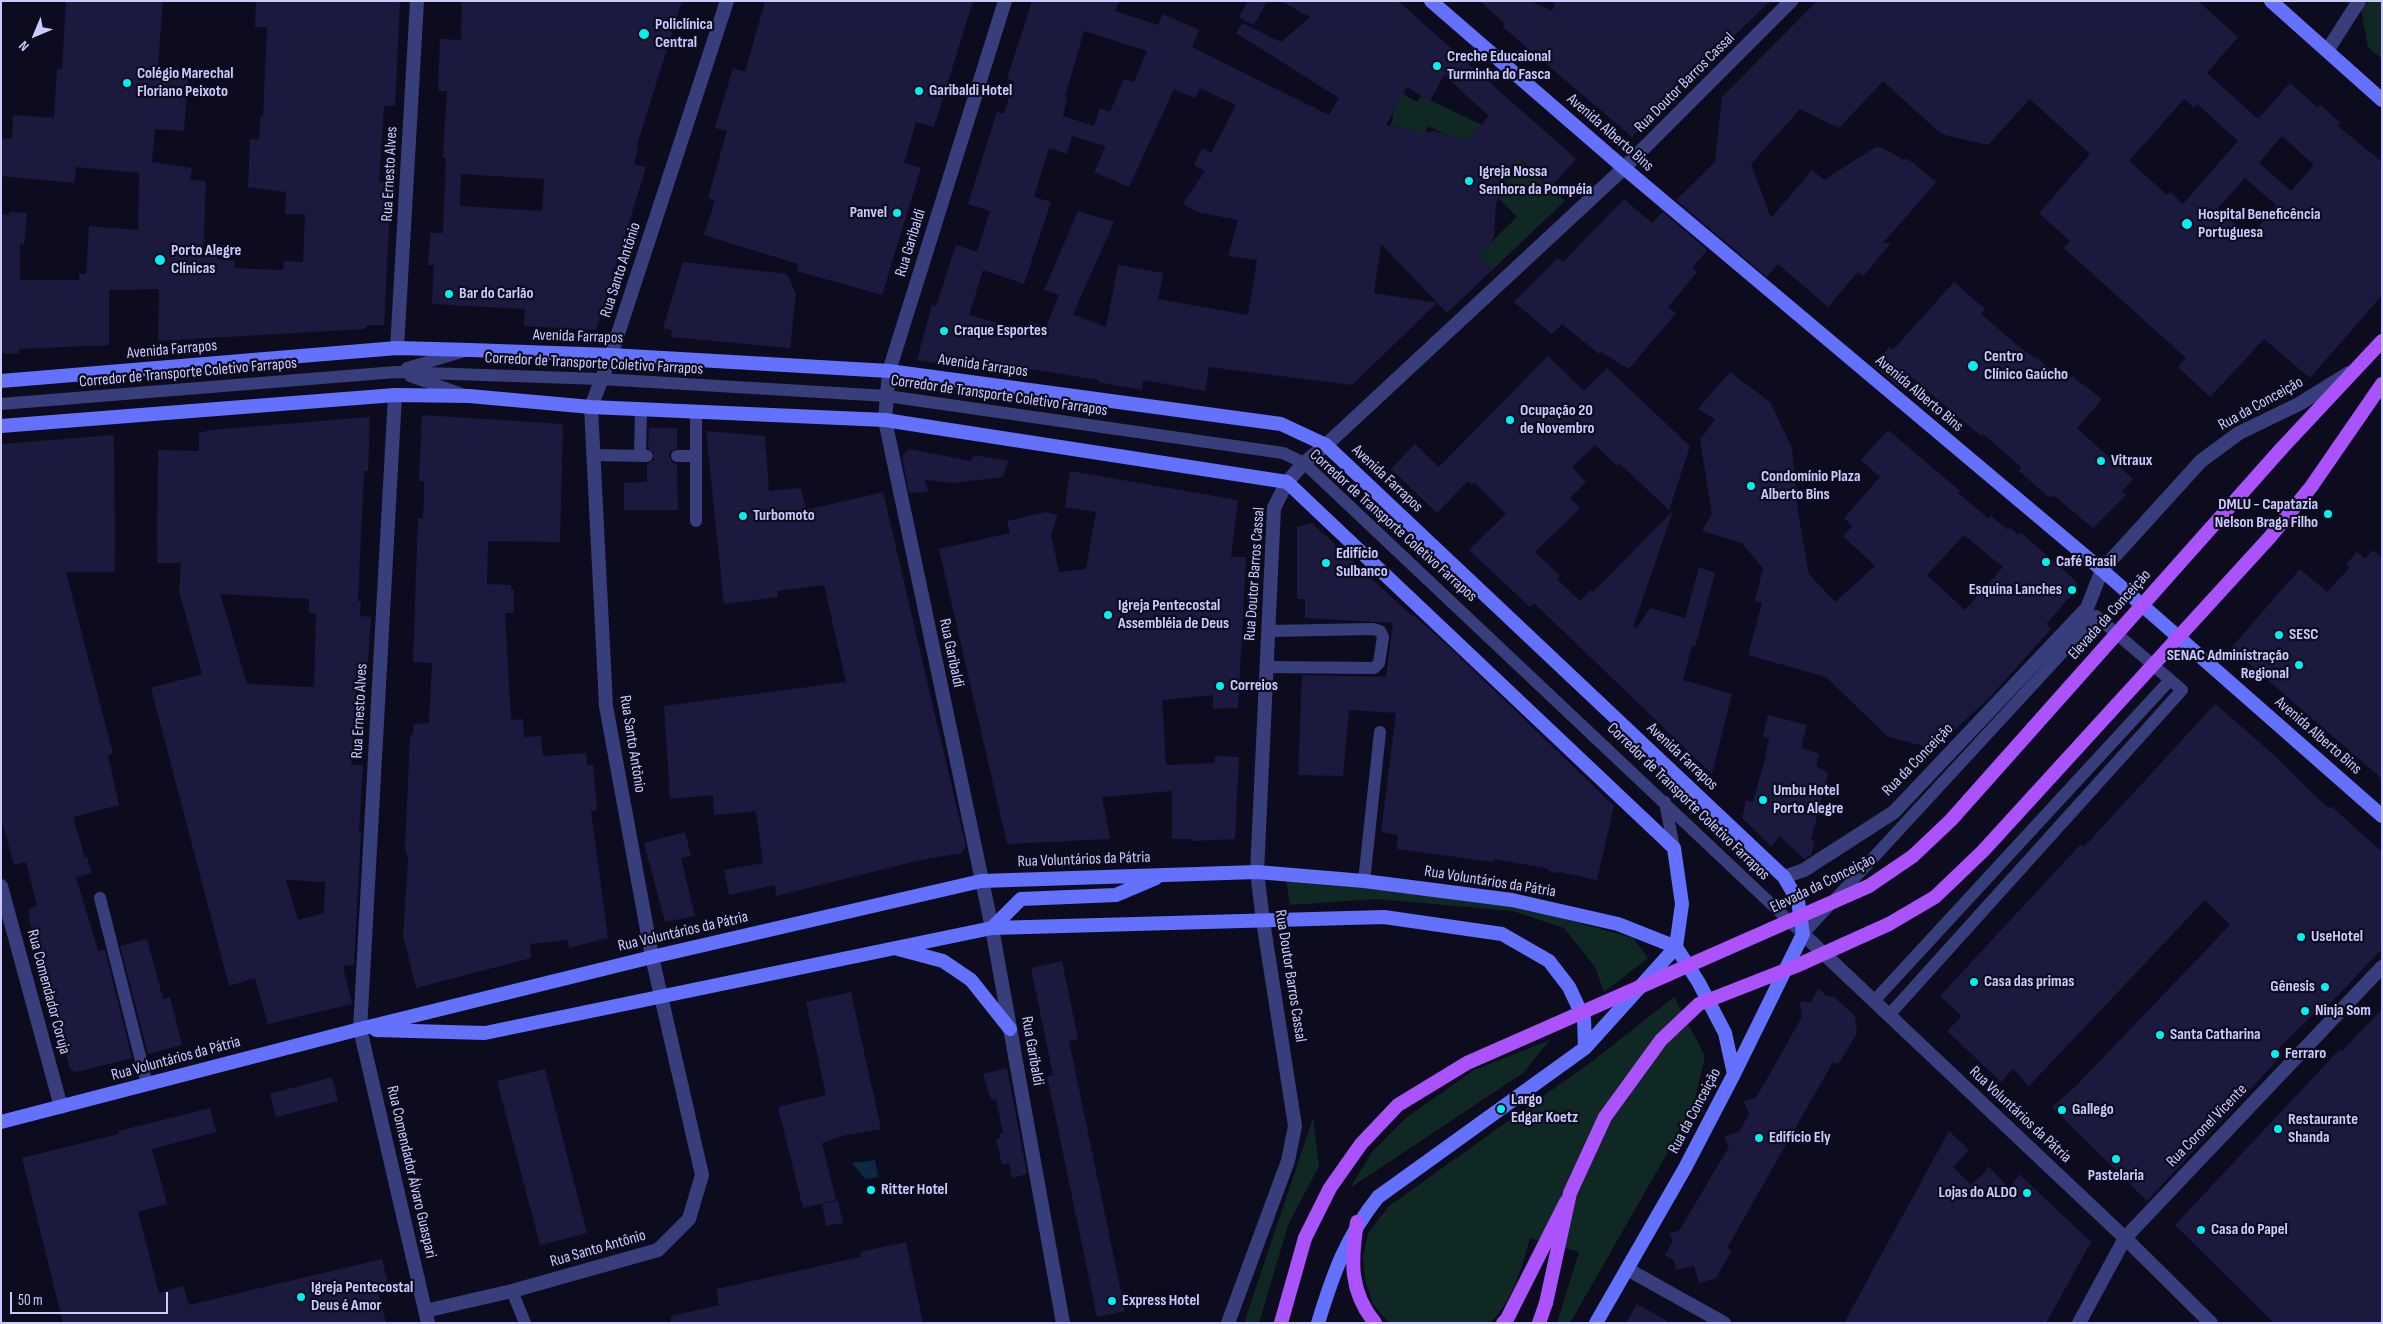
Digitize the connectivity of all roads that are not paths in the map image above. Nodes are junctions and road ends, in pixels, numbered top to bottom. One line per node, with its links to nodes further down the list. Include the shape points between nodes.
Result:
1 (418, 1): 12 (street, Rua Ernesto Alves)
2 (727, 1): 14 (street, Rua Santo Antônio)
3 (1005, 1): 16 (street, Rua Garibaldi)
4 (1431, 1): 10 (main road, Avenida Alberto Bins)
5 (1791, 1): 10 (street, Rua Doutor Barros Cassal)
6 (2271, 1): 8 (main road)
7 (2359, 1): 8 (street)
8 (2327, 51): 9 (main road)
9 (2382, 100)
10 (1624, 168): 30 (street, Rua Doutor Barros Cassal); 37 (main road, Avenida Alberto Bins)
11 (2382, 341): 15 (main road, Elevada da Conceição)
12 (397, 348): 13 (main road, Avenida Farrapos); 19 (main road, Avenida Farrapos)
13 (470, 350): 14 (main road, Avenida Farrapos); 17 (lane)
14 (611, 355): 16 (main road, Avenida Farrapos); 18 (street, Rua Santo Antônio)
15 (2354, 370): 37 (street, Rua da Conceição, via 2299,404 2240,433 2201,461); 78 (main road, Elevada da Conceição, bridge, via 1951,820 1912,856 1869,886 1467,1063 1398,1106 1361,1144 1330,1188 1305,1238)
16 (889, 371): 23 (street, Rua Garibaldi); 30 (main road, Avenida Farrapos, via 1281,424)
17 (396, 372): 18 (lane, Corredor de Transporte Coletivo Farrapos); 22 (lane); 24 (lane, Corredor de Transporte Coletivo Farrapos)
18 (601, 379): 23 (lane, Corredor de Transporte Coletivo Farrapos); 25 (street, Rua Santo Antônio)
19 (1, 381)
20 (2382, 384): 69 (main road, bridge, via 2311,487 2270,536 1983,851 1935,896 1889,924 1796,966 1699,1004 1661,1040 1605,1117)
21 (395, 395): 22 (main road); 29 (main road); 62 (street, Rua Ernesto Alves)
22 (469, 396): 25 (main road)
23 (887, 396): 28 (street, Rua Garibaldi); 34 (lane, Corredor de Transporte Coletivo Farrapos, via 1283,453)
24 (1, 404)
25 (590, 407): 26 (main road); 31 (street, Rua Santo Antônio)
26 (642, 410): 27 (main road); 31 (lane, via 644,456)
27 (696, 412): 28 (main road); 33 (lane)
28 (885, 420): 35 (main road); 48 (street, Rua Garibaldi)
29 (1, 426)
30 (1326, 446): 34 (street, Rua Doutor Barros Cassal); 47 (main road, Avenida Farrapos)
31 (593, 455): 57 (street, Rua Santo Antônio, via 606,706)
32 (677, 456): 33 (lane)
33 (696, 456): 36 (lane)
34 (1304, 463): 35 (street, Rua Doutor Barros Cassal); 42 (lane, Corredor de Transporte Coletivo Farrapos)
35 (1287, 482): 38 (street, Rua Doutor Barros Cassal, via 1274,508); 44 (main road)
36 (696, 521)
37 (2102, 570): 43 (main road, Avenida Alberto Bins); 47 (street, Rua da Conceição, via 2087,608 1894,812 1804,870)
38 (1268, 631): 39 (street, Rua Doutor Barros Cassal); 39 (lane, via 1373,629 1380,631 1383,637 1379,663 1374,668)
39 (1267, 667): 45 (street, Rua Doutor Barros Cassal)
40 (2170, 680): 54 (lane, via 2096,616); 60 (lane); 61 (lane, via 2182,690)
41 (1380, 732): 49 (lane)
42 (1665, 802): 44 (lane); 54 (lane, Corredor de Transporte Coletivo Farrapos)
43 (2382, 816)
44 (1674, 848): 55 (main road, via 1682,904)
45 (1258, 872): 46 (main road, Rua Voluntários da Pátria); 49 (main road, Rua Voluntários da Pátria); 52 (street, Rua Doutor Barros Cassal)
46 (1164, 875): 48 (main road, Rua Voluntários da Pátria); 53 (main road, via 1116,895 1021,900)
47 (1784, 877): 54 (main road, via 1798,901)
48 (981, 881): 53 (street, Rua Garibaldi); 57 (main road, Rua Voluntários da Pátria)
49 (1364, 881): 55 (main road, Rua Voluntários da Pátria, via 1512,900 1618,924)
50 (1, 886): 67 (street, Rua Comendador Coruja)
51 (100, 898): 66 (lane)
52 (1263, 921): 53 (main road, Rua Voluntários da Pátria); 64 (main road, Rua Voluntários da Pátria, via 1384,917 1502,934 1548,961 1569,988 1584,1019); 77 (street, Rua Doutor Barros Cassal, via 1295,1126 1288,1161)
53 (992, 928): 56 (main road, Rua Voluntários da Pátria); 63 (street, Rua Garibaldi)
54 (1803, 934): 60 (street, Rua Voluntários da Pátria); 65 (main road, Rua da Conceição)
55 (1676, 947): 64 (main road); 65 (main road, via 1725,1033)
56 (895, 948): 59 (main road, Rua Voluntários da Pátria); 63 (main road, via 943,961 971,980)
57 (652, 957): 59 (street, Rua Santo Antônio); 62 (main road, Rua Voluntários da Pátria)
58 (2382, 968): 71 (street, Rua Coronel Vicente)
59 (660, 997): 62 (main road, Rua Voluntários da Pátria, via 485,1033); 73 (street, Rua Santo Antônio, via 702,1175 689,1219 658,1250)
60 (1874, 1001): 61 (street, Rua Voluntários da Pátria)
61 (1889, 1015): 71 (street, Rua Voluntários da Pátria)
62 (360, 1029): 66 (main road, Rua Voluntários da Pátria); 74 (street, Rua Comendador Álvaro Guaspari)
63 (1010, 1029): 76 (street, Rua Garibaldi)
64 (1585, 1048): 70 (main road, via 1378,1196)
65 (1734, 1074): 72 (main road, Rua da Conceição)
66 (147, 1084): 67 (main road, Rua Voluntários da Pátria)
67 (61, 1107): 68 (main road, Rua Voluntários da Pátria)
68 (1, 1122)
69 (1570, 1193): 81 (main road, bridge); 82 (main road, bridge)
70 (1357, 1222): 79 (main road, via 1332,1276); 80 (main road, via 1352,1256 1355,1285 1364,1310)
71 (2125, 1238): 85 (street, Rua Coronel Vicente); 86 (street, Rua Voluntários da Pátria)
72 (1627, 1269): 83 (main road, Rua da Conceição); 84 (street)
73 (512, 1292): 74 (street, Rua Santo Antônio); 75 (lane)
74 (426, 1317)
75 (525, 1323)
76 (1064, 1323)
77 (1228, 1323)
78 (1281, 1323)
79 (1318, 1323)
80 (1375, 1323)
81 (1503, 1323)
82 (1539, 1323)
83 (1596, 1323)
84 (1724, 1323)
85 (2079, 1323)
86 (2211, 1323)

